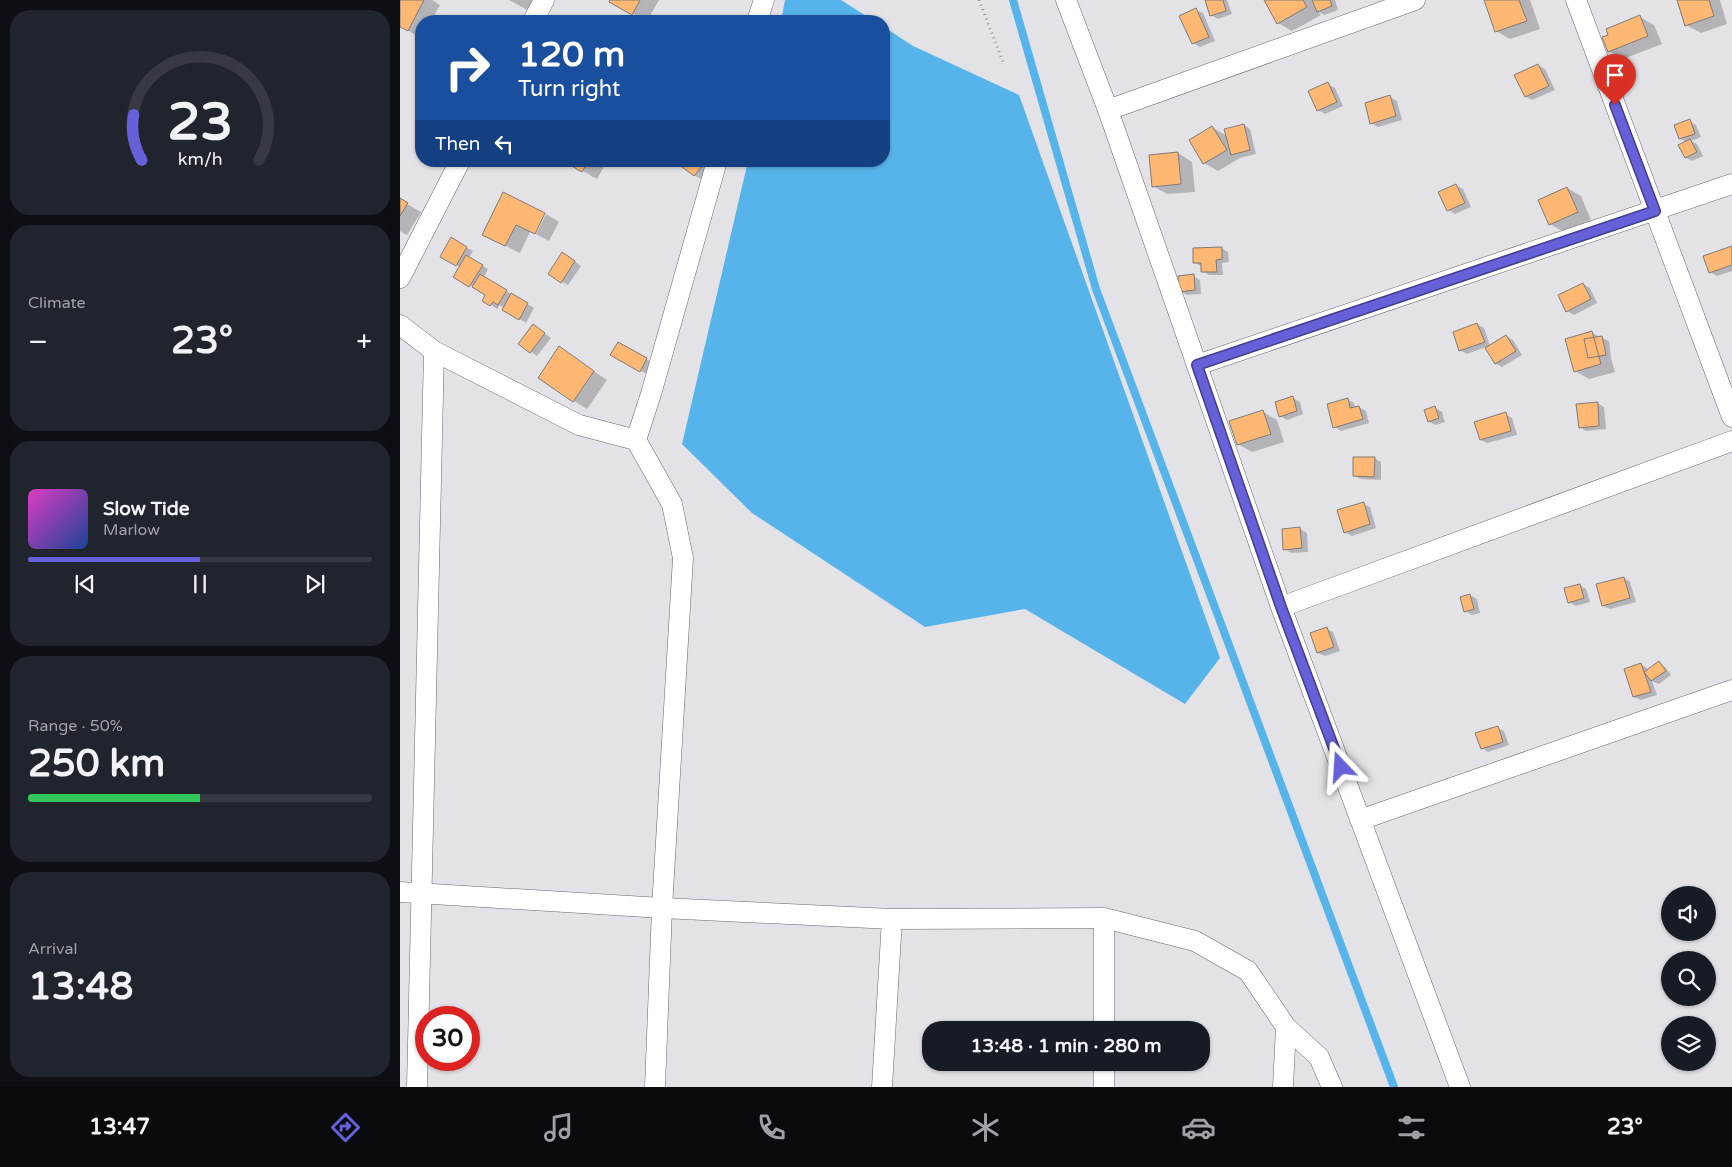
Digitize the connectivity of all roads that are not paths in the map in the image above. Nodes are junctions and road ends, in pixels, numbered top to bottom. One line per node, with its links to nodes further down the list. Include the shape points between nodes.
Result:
1 (544, 0): 6 (street)
2 (764, 0): 7 (street)
3 (1066, 0): 8 (street)
4 (1415, 0): 8 (street)
5 (1576, 0): 12 (street)
6 (536, 15)
7 (759, 15)
8 (1108, 110): 16 (street)
9 (457, 167): 13 (street)
10 (716, 167): 18 (street)
11 (1732, 184): 12 (street)
12 (1655, 211): 16 (street); 17 (street)
13 (400, 278)
14 (400, 325): 15 (street)
15 (434, 351): 18 (street, via 579,425); 24 (street)
16 (1197, 365): 20 (street)
17 (1732, 417)
18 (636, 440): 25 (street, via 672,504 683,558)
19 (1732, 441): 20 (street)
20 (1281, 607): 22 (street)
21 (1732, 690): 22 (street)
22 (1360, 820): 37 (street)
23 (400, 892): 24 (street)
24 (422, 893): 25 (street); 31 (street)
25 (662, 908): 27 (street); 32 (street)
26 (1104, 918): 27 (street); 28 (street); 29 (street, via 1195,941 1248,970)
27 (892, 919): 33 (street)
28 (1104, 1021)
29 (1286, 1027): 35 (street); 36 (street, via 1319,1057)
30 (1104, 1071): 34 (street)
31 (417, 1087)
32 (655, 1087)
33 (882, 1087)
34 (1104, 1087)
35 (1283, 1087)
36 (1332, 1087)
37 (1460, 1087)

